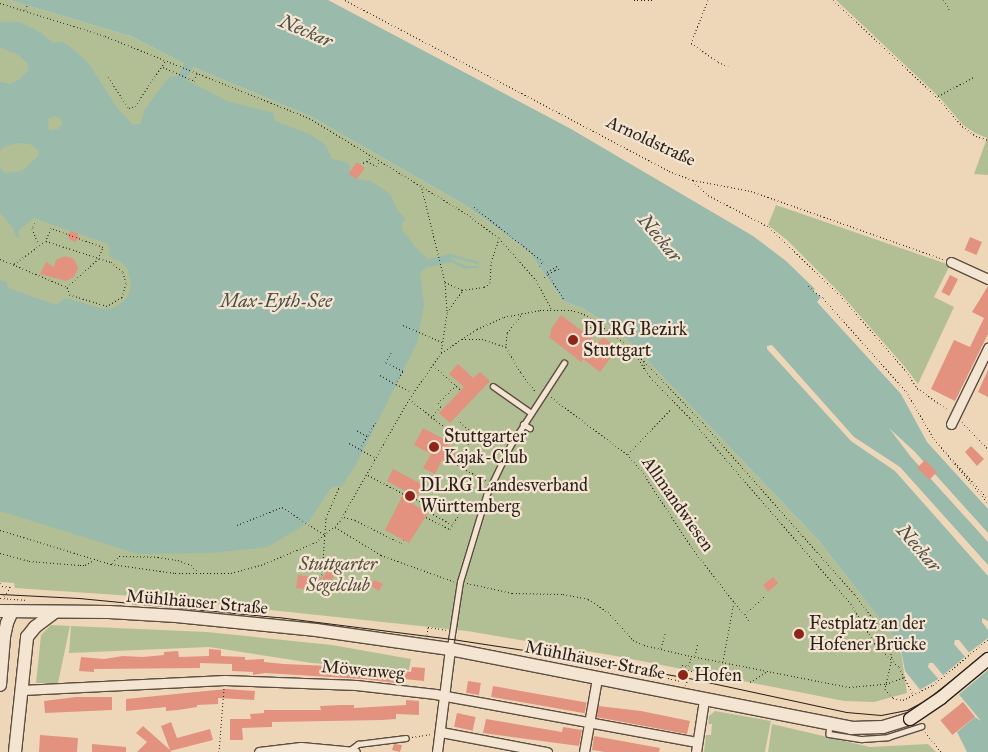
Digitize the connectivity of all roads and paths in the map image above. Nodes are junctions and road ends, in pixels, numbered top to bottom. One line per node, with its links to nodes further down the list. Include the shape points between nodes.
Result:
1 (345, 0): 23 (path, Arnoldstraße, via 604,138)
2 (634, 0): 3 (path)
3 (653, 0)
4 (708, 0): 13 (path, via 691,43)
5 (833, 0): 17 (path)
6 (943, 0): 9 (path)
7 (0, 2): 10 (path)
8 (27, 5): 10 (path)
9 (949, 9)
10 (25, 10): 11 (path)
11 (166, 60): 12 (path); 14 (path)
12 (163, 66): 14 (path, via 194,81); 15 (path, via 135,106 129,108)
13 (728, 66)
14 (197, 73): 19 (path, via 309,118)
15 (108, 77)
16 (973, 77): 17 (path)
17 (937, 97): 18 (path, via 962,126)
18 (988, 140)
19 (373, 155): 20 (path); 21 (path)
20 (380, 160): 21 (path, via 376,166); 24 (path)
21 (367, 161): 22 (path)
22 (363, 163)
23 (693, 180): 33 (path, Arnoldstraße, via 758,193); 72 (path, via 708,195 768,227 840,295 917,388)
24 (421, 184): 27 (path); 40 (path)
25 (474, 207): 32 (path)
26 (34, 223): 29 (path, via 32,228)
27 (499, 238): 43 (path, via 490,283); 45 (path, via 536,280)
28 (46, 241): 29 (path); 31 (path); 31 (path, via 51,228 103,247)
29 (39, 244): 35 (path)
30 (0, 259): 35 (path)
31 (98, 259): 42 (path); 42 (path, via 111,262 123,272 126,286 119,300 100,306 70,295)
32 (542, 261): 34 (path); 36 (path)
33 (951, 262): 39 (street)
34 (545, 263)
35 (14, 264): 42 (path)
36 (539, 266)
37 (548, 274): 37 (path, via 559,269 557,266); 38 (path); 44 (path)
38 (544, 276)
39 (988, 279)
40 (445, 282): 43 (path); 46 (path)
41 (808, 286): 86 (path, via 823,298 906,391)
42 (67, 287)
43 (462, 290): 46 (path)
44 (564, 300)
45 (552, 309): 47 (path); 48 (path, via 571,310)
46 (447, 312): 52 (path)
47 (524, 313): 51 (path, via 490,322); 53 (path, via 507,333)
48 (595, 322): 50 (path); 57 (path)
49 (403, 326): 52 (path)
50 (588, 330)
51 (462, 339): 53 (path, via 482,339); 56 (path)
52 (443, 342): 56 (path)
53 (506, 347): 68 (path, Allmandwiesen, via 521,373)
54 (988, 348): 72 (street)
55 (390, 353): 63 (path, via 386,362 403,371)
56 (441, 353): 60 (path)
57 (636, 354): 58 (path); 61 (path)
58 (644, 361): 61 (path); 135 (path, via 854,596 882,630)
59 (564, 363): 68 (lane)
60 (433, 364): 64 (path); 67 (path)
61 (644, 370): 135 (path, via 690,418 850,604 875,644)
62 (380, 376): 63 (path)
63 (395, 384): 67 (path)
64 (456, 385): 66 (path); 73 (path, via 438,403 441,406)
65 (492, 386): 71 (lane)
66 (461, 390)
67 (413, 392): 69 (path)
68 (543, 394): 71 (lane); 90 (path, Allmandwiesen)
69 (409, 399): 73 (path); 91 (path)
70 (671, 409): 90 (path)
71 (530, 412): 76 (lane)
72 (956, 416): 77 (street); 88 (path)
73 (431, 418): 83 (path)
74 (376, 421): 81 (path)
75 (460, 422): 79 (path)
76 (523, 424): 78 (lane); 94 (lane)
77 (951, 424)
78 (530, 428)
79 (468, 429): 82 (path); 83 (path)
80 (356, 430): 81 (path)
81 (367, 436): 89 (path)
82 (476, 436)
83 (459, 439): 84 (path, via 468,444)
84 (474, 439)
85 (349, 443): 89 (path)
86 (938, 444): 98 (path); 99 (path)
87 (988, 445): 88 (path)
88 (987, 448)
89 (360, 449): 91 (path)
90 (627, 454): 121 (path, Allmandwiesen)
91 (376, 458): 93 (path)
92 (454, 463): 94 (path)
93 (368, 474): 96 (path); 103 (path)
94 (491, 484): 116 (lane)
95 (339, 487): 109 (path, via 326,518)
96 (403, 494)
97 (416, 499): 101 (path)
98 (988, 499)
99 (988, 503)
100 (440, 504): 101 (path, via 432,508)
101 (426, 505): 106 (path, via 424,509)
102 (459, 514): 106 (path)
103 (343, 517): 107 (path); 110 (path, via 401,543)
104 (426, 517): 106 (path, via 450,529)
105 (237, 525): 109 (path, via 282,507)
106 (453, 525)
107 (335, 527): 109 (path); 116 (path, via 382,555)
108 (0, 530): 112 (path)
109 (325, 535): 114 (path, via 316,542 261,565 231,573); 115 (path)
110 (403, 540)
111 (0, 553): 112 (path, via 29,561 80,565)
112 (94, 559): 113 (path)
113 (111, 564): 114 (path, via 175,574); 114 (path, via 120,556 158,557 178,560)
114 (199, 573)
115 (322, 575)
116 (460, 582): 131 (lane); 132 (path, via 512,593 564,594 588,599 608,612 634,640)
117 (0, 583): 118 (path)
118 (1, 586): 122 (path, via 11,587)
119 (765, 596): 124 (path)
120 (31, 600): 122 (path)
121 (734, 602): 124 (path, Allmandwiesen); 137 (path)
122 (6, 606): 123 (main road, Mühlhäuser Straße); 126 (main road, via 7,623); 129 (main road)
123 (55, 612): 129 (main road, via 35,627); 131 (main road, Mühlhäuser Straße, via 186,617 316,630)
124 (745, 614): 125 (path, Allmandwiesen)
125 (749, 620)
126 (2, 633): 129 (main road, via 16,634); 148 (main road)
127 (665, 634): 132 (path)
128 (988, 639): 147 (path, bridge, via 933,685 903,700 889,695)
129 (27, 640): 149 (main road)
130 (698, 642): 134 (path)
131 (450, 649): 142 (main road, Mühlhäuser Straße); 151 (street)
132 (661, 649): 133 (path)
133 (691, 656): 134 (path); 138 (path, via 689,666 682,665 681,668)
134 (695, 656): 137 (path)
135 (892, 658): 141 (path); 147 (path)
136 (988, 659): 155 (main road, Mühlhäuser Straße, bridge, via 941,698 910,718 868,729)
137 (723, 662): 139 (path)
138 (688, 670): 140 (path); 145 (path)
139 (766, 671): 146 (path); 147 (path, via 849,687)
140 (703, 674)
141 (904, 677): 147 (path); 150 (path)
142 (597, 678): 152 (main road, Mühlhäuser Straße); 154 (street)
143 (668, 678): 145 (path)
144 (225, 680): 149 (street, Möwenweg); 151 (street, Möwenweg, via 317,682); 161 (path)
145 (682, 681): 152 (path, via 687,682)
146 (750, 682)
147 (886, 684)
148 (0, 685)
149 (22, 690): 160 (main road)
150 (913, 694)
151 (443, 695): 154 (street, Möwenweg); 157 (street)
152 (682, 695): 153 (main road, Mühlhäuser Straße)
153 (704, 700): 155 (main road, Mühlhäuser Straße); 159 (street)
154 (590, 722): 159 (street, Möwenweg); 166 (street)
155 (830, 724): 156 (lane, via 830,734 862,739 888,737)
156 (921, 726): 168 (path)
157 (441, 732): 158 (path); 164 (street); 165 (street)
158 (406, 738): 163 (lane, via 358,744)
159 (697, 742): 167 (street)
160 (15, 752)
161 (219, 752)
162 (259, 752): 163 (street, via 301,748)
163 (352, 752)
164 (436, 752)
165 (547, 752)
166 (584, 752)
167 (696, 752)
168 (941, 752)

